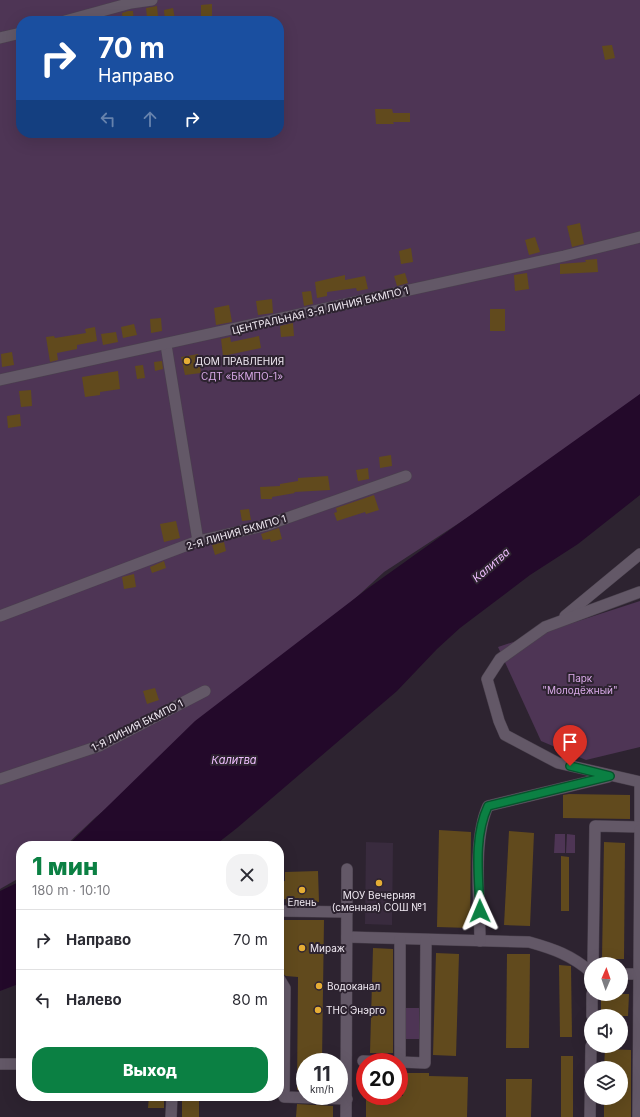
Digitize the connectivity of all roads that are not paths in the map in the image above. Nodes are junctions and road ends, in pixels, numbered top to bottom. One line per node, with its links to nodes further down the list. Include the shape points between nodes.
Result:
1 (152, 0): 2 (street)
2 (83, 16)
3 (16, 34): 4 (street)
4 (0, 38)
5 (640, 237): 6 (street, ЦЕНТРАЛЬНАЯ 3-Я ЛИНИЯ БКМПО 1)
6 (166, 345): 7 (street, ЦЕНТРАЛЬНАЯ 3-Я ЛИНИЯ БКМПО 1); 9 (street)
7 (0, 380)
8 (406, 476): 9 (street, 2-Я ЛИНИЯ БКМПО 1, via 267,525)
9 (198, 541): 12 (street, 2-Я ЛИНИЯ БКМПО 1)
10 (640, 554): 13 (street)
11 (640, 592): 13 (street)
12 (0, 616)
13 (558, 621): 15 (street, via 545,627 500,659 487,679 499,721 504,735 558,763)
14 (205, 691): 16 (street, 1-Я ЛИНИЯ БКМПО 1, via 99,746)
15 (610, 776): 17 (street); 27 (street, via 488,806 482,818 479,836)
16 (0, 780)
17 (640, 782): 18 (street)
18 (640, 824)
19 (640, 828): 23 (street); 28 (street, via 595,826)
20 (347, 869): 22 (street)
21 (284, 911): 22 (street)
22 (347, 912): 24 (street)
23 (640, 917): 31 (street)
24 (347, 937): 25 (street); 35 (street)
25 (400, 938): 26 (street); 36 (street)
26 (426, 940): 27 (street); 38 (street, via 425,1063)
27 (480, 941): 29 (street, via 529,942 575,958)
28 (593, 957)
29 (584, 966)
30 (628, 974): 31 (street)
31 (639, 974): 33 (street)
32 (284, 986): 34 (street)
33 (639, 999): 48 (street)
34 (284, 1002)
35 (346, 1053)
36 (400, 1053)
37 (591, 1053): 47 (street)
38 (408, 1062)
39 (0, 1064): 40 (street)
40 (16, 1064)
41 (284, 1097): 42 (street)
42 (296, 1097)
43 (172, 1101): 45 (street)
44 (346, 1105): 46 (street)
45 (171, 1117)
46 (346, 1117)
47 (590, 1117)
48 (638, 1117)

